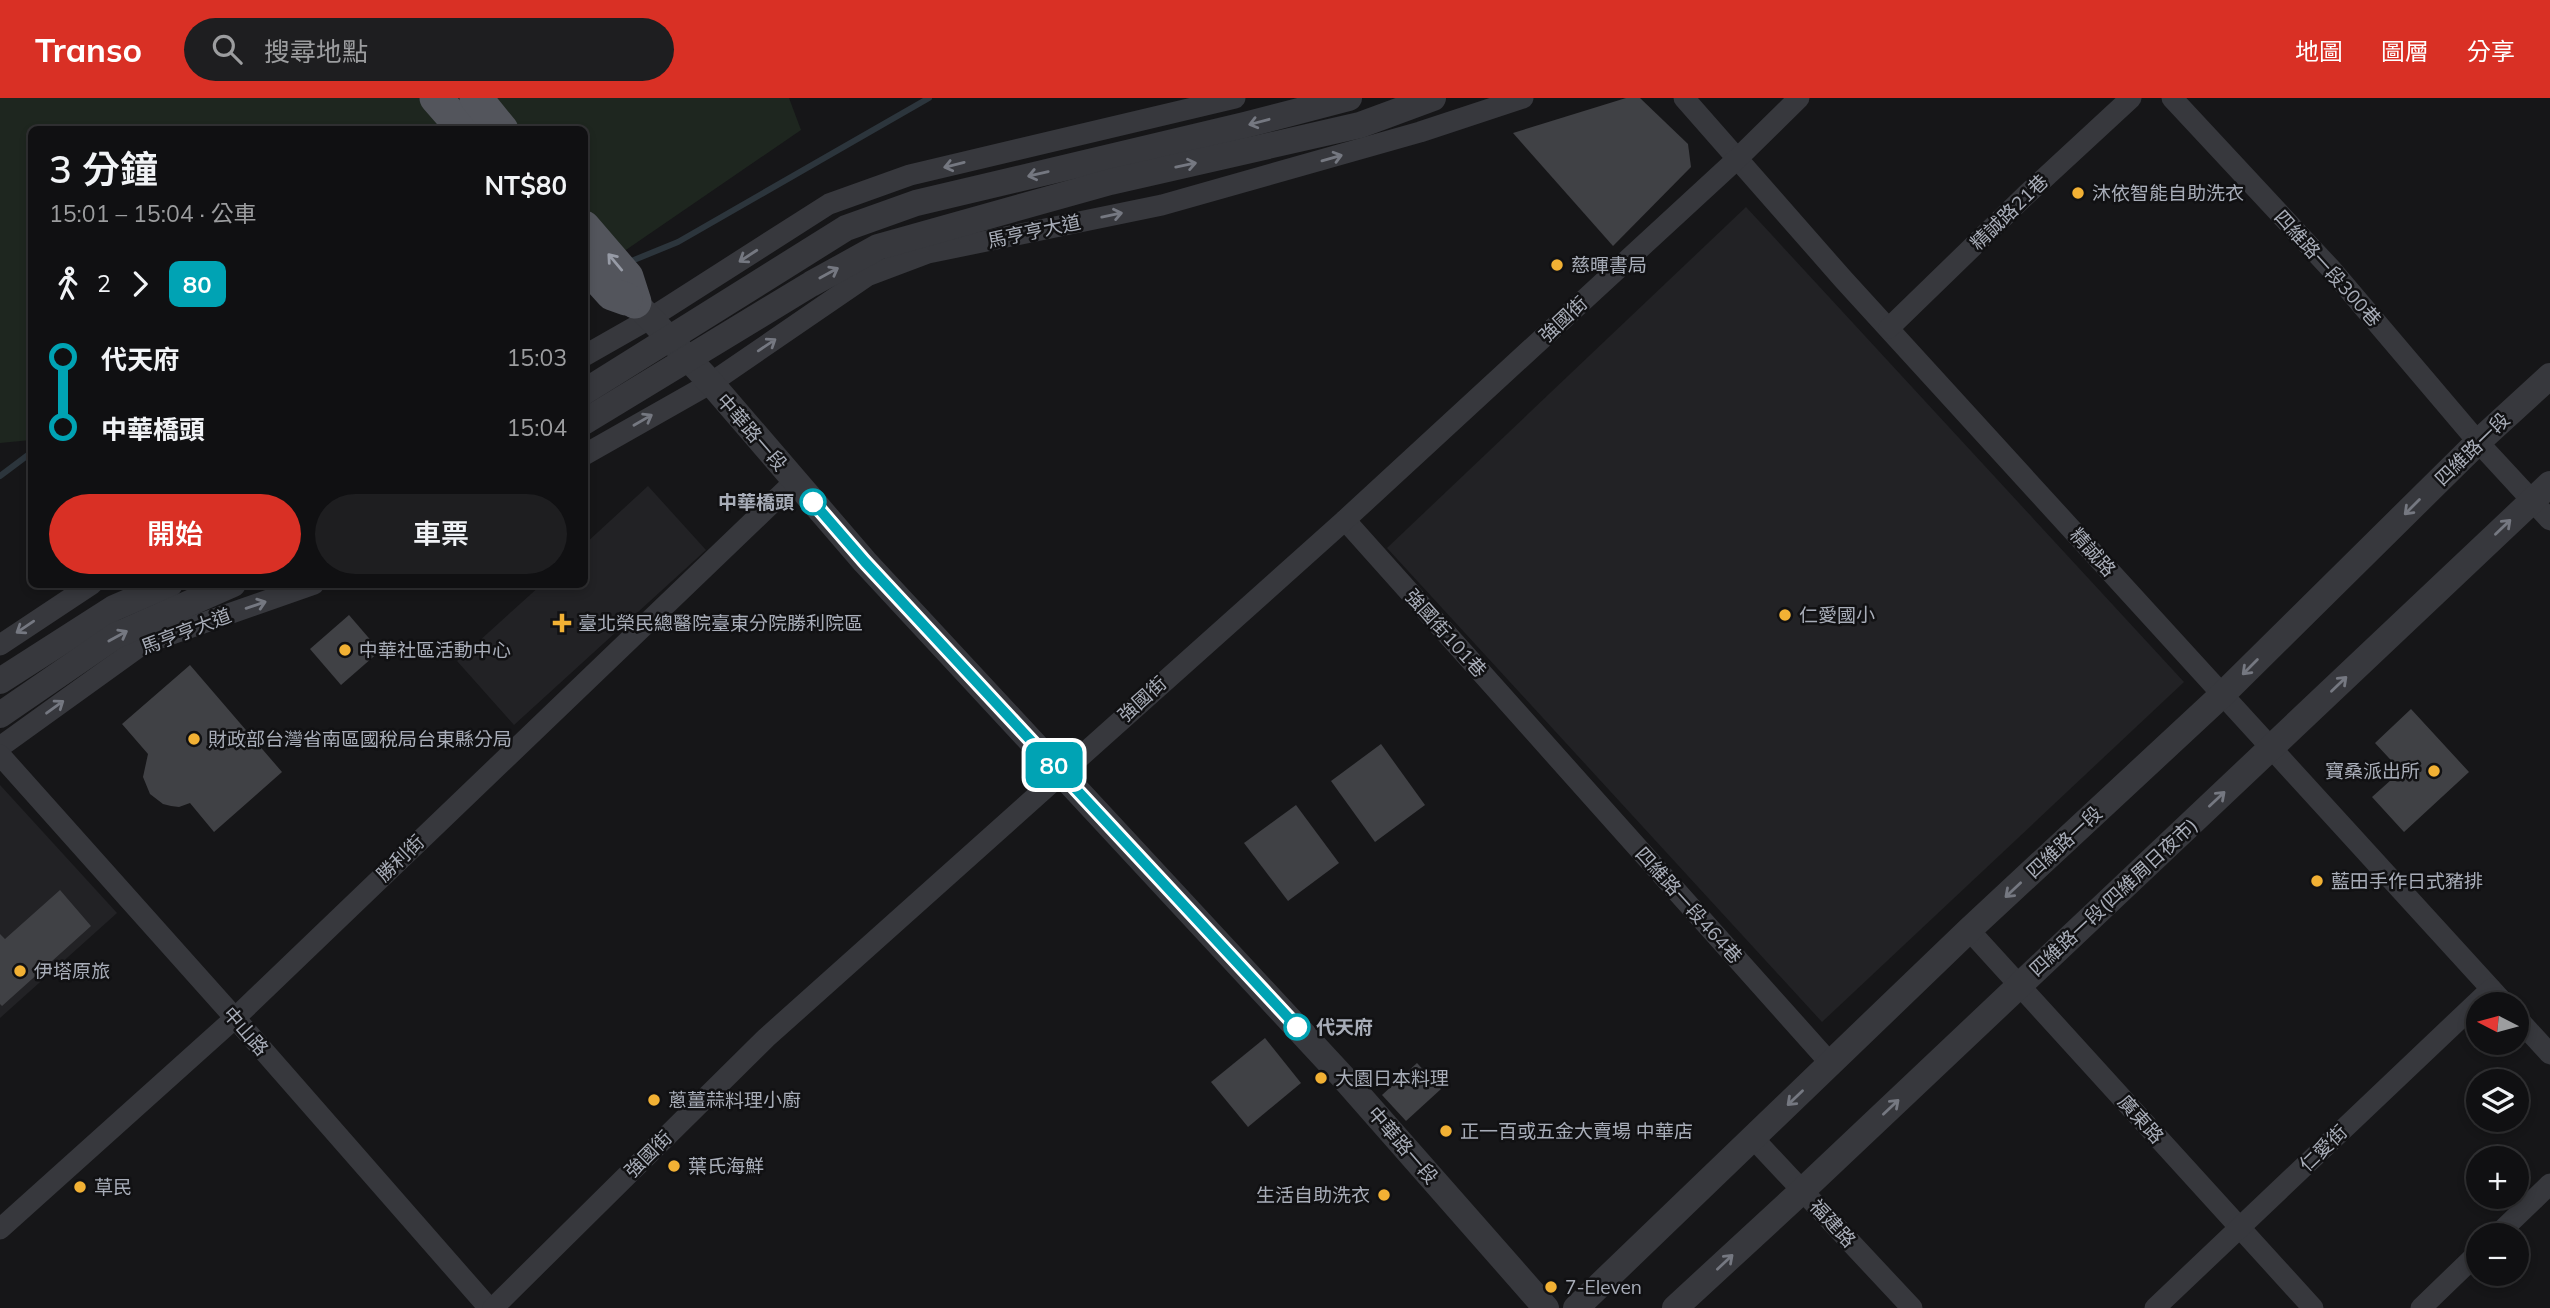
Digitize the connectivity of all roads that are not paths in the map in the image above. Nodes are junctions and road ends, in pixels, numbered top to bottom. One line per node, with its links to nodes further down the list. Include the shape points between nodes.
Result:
1 (436, 98): 11 (main road)
2 (476, 98): 12 (main road)
3 (1235, 98): 15 (street, one-way to 15)
4 (1349, 98): 16 (street, one-way to 16)
5 (1433, 98): 13 (street, 馬亨亨大道)
6 (1523, 98): 13 (street, 馬亨亨大道)
7 (1684, 98): 14 (street, 精誠路)
8 (1799, 98): 14 (street, 強國街)
9 (2132, 98): 21 (street, 精誠路21巷)
10 (2172, 98): 29 (street, 四維路一段300巷, via 2332,270)
11 (460, 126)
12 (499, 126)
13 (1363, 136): 18 (street, 馬亨亨大道, one-way to 13, via 1110,182)
14 (1737, 159): 21 (street, 精誠路); 33 (street, 強國街)
15 (910, 175): 16 (street); 20 (street, one-way to 20, via 829,204)
16 (916, 203): 22 (street, via 846,228)
17 (588, 232): 20 (main road, one-way to 17, via 627,277)
18 (925, 243): 24 (street, 馬亨亨大道, one-way to 18, via 878,247); 26 (street, 馬亨亨大道, one-way to 18, via 867,276)
19 (588, 267): 20 (main road, via 612,294)
20 (642, 311): 22 (street, 中華路一段); 23 (street)
21 (1889, 328): 41 (street, 精誠路)
22 (668, 338): 24 (street, 中華路一段); 27 (street)
23 (588, 353)
24 (688, 360): 26 (street, 中華路一段); 28 (street, 馬亨亨大道)
25 (2550, 376): 29 (street, 四維路一段)
26 (710, 383): 30 (street, 馬亨亨大道, one-way to 26); 31 (street, 中華路一段)
27 (588, 389)
28 (588, 419)
29 (2478, 442): 32 (street, 四維路一段300巷); 41 (street, 四維路一段, one-way to 41)
30 (588, 453)
31 (794, 481): 47 (street, 中華路一段); 51 (street, 勝利街)
32 (2541, 492): 34 (street, 四維路一段300巷); 45 (street, 四維路一段(四維周日夜市), one-way to 32)
33 (1345, 520): 43 (street, 強國街101巷); 47 (street, 強國街)
34 (2550, 520)
35 (86, 588): 39 (street, one-way to 39)
36 (161, 588): 40 (street, via 114,608)
37 (224, 588): 42 (street, 馬亨亨大道, one-way to 37, via 115,636)
38 (303, 588): 44 (street, 馬亨亨大道, one-way to 38, via 143,644)
39 (0, 645)
40 (0, 681)
41 (2223, 694): 45 (street, 精誠路); 48 (street, 四維路一段, one-way to 48)
42 (0, 715)
43 (1547, 746): 55 (street, 四維路一段464巷)
44 (0, 747)
45 (2271, 748): 49 (street, 四維路一段(四維周日夜市), one-way to 45); 50 (street, 精誠路)
46 (0, 755): 51 (street, 中山路)
47 (1060, 772): 63 (street, 強國街, via 766,1038); 64 (street, 中華路一段, via 1342,1076)
48 (1969, 930): 49 (street, 廣東路); 55 (street, 四維路一段)
49 (2019, 986): 58 (street, 四維路一段(四維周日夜市), one-way to 49); 60 (street, 廣東路)
50 (2493, 992)
51 (235, 1018): 61 (street, 勝利街); 63 (street, 中山路)
52 (2466, 1025): 60 (street, 仁愛街)
53 (2529, 1031): 54 (street)
54 (2550, 1054)
55 (1831, 1064): 56 (street, 四維路一段, one-way to 56)
56 (1753, 1138): 58 (street, 福建路); 65 (street, 四維路一段)
57 (2550, 1184): 59 (street)
58 (1803, 1191): 66 (street, 四維路一段(四維周日夜市), one-way to 58); 67 (street, 福建路)
59 (2510, 1223)
60 (2239, 1227): 68 (street, 仁愛街); 69 (street, 廣東路)
61 (0, 1229)
62 (2466, 1265): 70 (street)
63 (491, 1308)
64 (1546, 1308)
65 (1576, 1308)
66 (1675, 1308)
67 (1912, 1308)
68 (2155, 1308)
69 (2313, 1308)
70 (2421, 1308)

